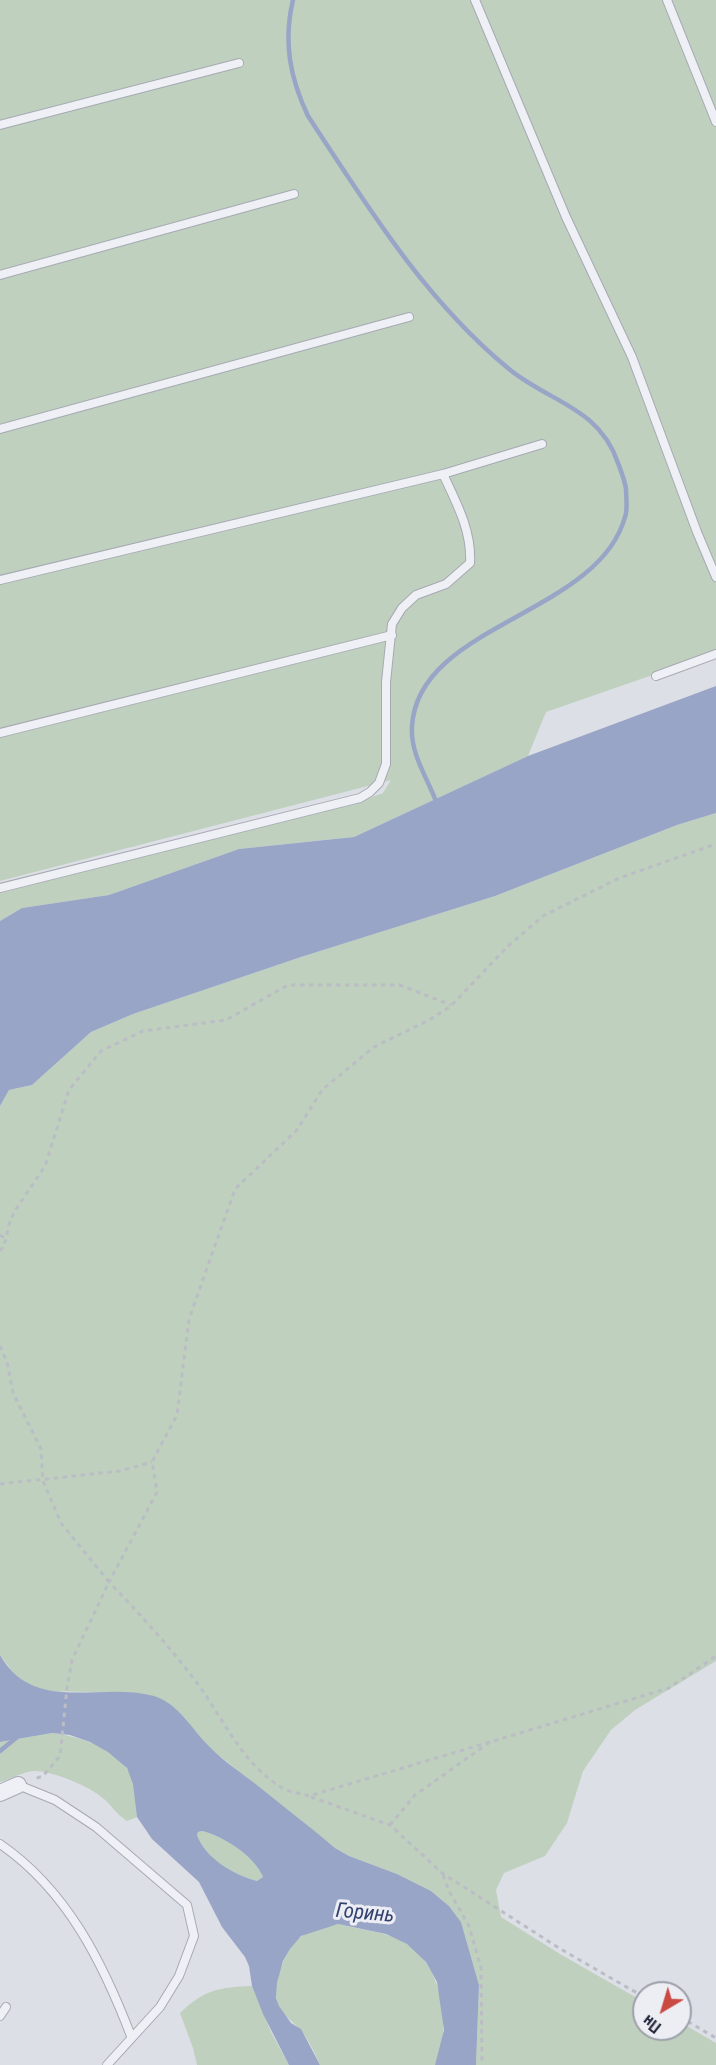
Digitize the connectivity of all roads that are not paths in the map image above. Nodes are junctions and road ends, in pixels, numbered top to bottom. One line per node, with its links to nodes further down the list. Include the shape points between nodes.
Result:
1 (475, 0): 12 (lane, via 566,217 632,357)
2 (668, 0): 4 (lane)
3 (239, 63): 5 (lane)
4 (716, 122)
5 (0, 125)
6 (294, 194): 7 (lane)
7 (0, 276)
8 (409, 316): 9 (lane)
9 (0, 429)
10 (542, 444): 11 (lane)
11 (443, 474): 13 (lane); 14 (lane, via 465,525 470,563 446,584 416,595 392,624)
12 (716, 577)
13 (0, 579)
14 (392, 635): 17 (lane); 18 (lane, via 386,682 386,764 382,778 370,792 360,798)
15 (716, 654): 16 (lane)
16 (656, 676)
17 (0, 733)
18 (0, 888)
19 (18, 1785): 20 (street); 24 (lane, via 55,1800 96,1827 187,1905 194,1936 179,1976 160,2007)
20 (0, 1793)
21 (0, 1844): 24 (lane, via 34,1872 70,1914 94,1954)
22 (6, 2007): 23 (lane)
23 (0, 2016)
24 (131, 2036): 25 (lane)
25 (107, 2065)

